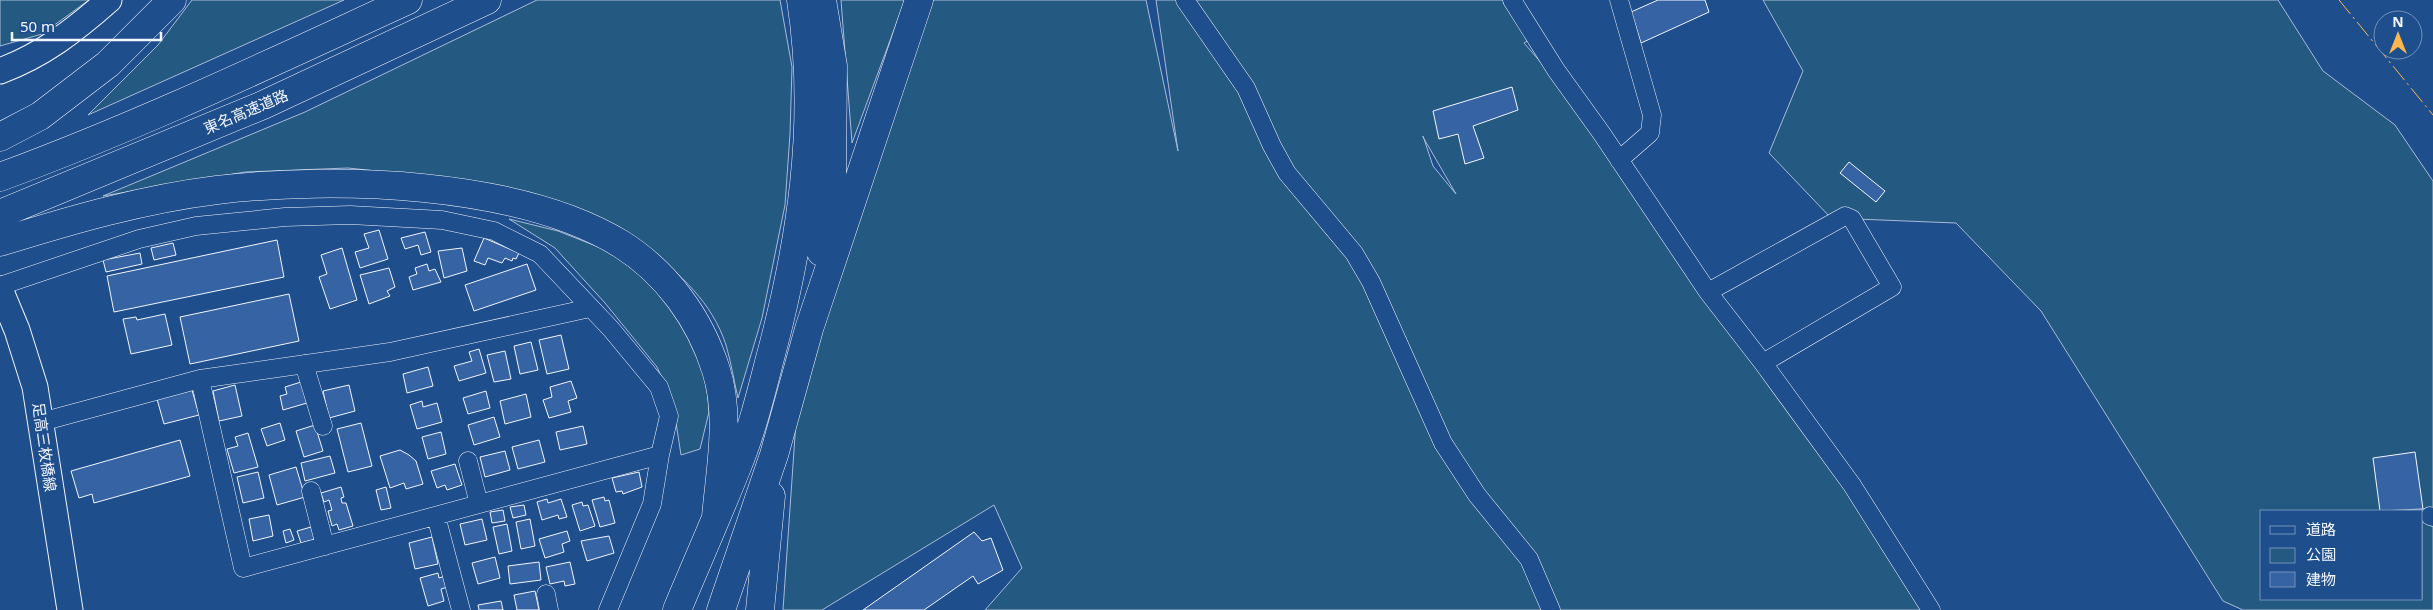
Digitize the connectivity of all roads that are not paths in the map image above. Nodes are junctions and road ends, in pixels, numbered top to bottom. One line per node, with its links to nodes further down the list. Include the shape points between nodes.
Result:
1 (109, 0): 11 (main road, via 72,33 39,55)
2 (172, 0): 12 (highway, via 108,64 40,116)
3 (408, 0): 14 (highway, via 253,72)
4 (487, 0): 15 (highway, 東名高速道路, via 263,105)
5 (802, 0): 32 (highway, via 810,110 803,202 767,372 738,467)
6 (822, 0): 20 (highway, via 832,66 832,179)
7 (919, 0): 20 (highway)
8 (1185, 0): 40 (street, via 1246,88 1287,172 1354,253 1371,282 1443,443 1477,495 1529,559)
9 (1619, 0): 13 (street, via 1652,115 1650,133)
10 (1519, 2): 13 (street, via 1556,70)
11 (0, 70)
12 (0, 137)
13 (1619, 160): 18 (street)
14 (0, 177)
15 (0, 214)
16 (0, 242): 32 (highway, via 163,199 263,186 392,185 441,190 557,216 622,245 661,276 692,315 717,372 722,401)
17 (0, 287): 19 (street, via 139,239 196,226 285,217 350,215 442,220 494,231 540,254); 24 (main road, 足高三枚橋線, via 32,377)
18 (1708, 292): 21 (street); 21 (street, via 1845,216 1852,219 1892,288)
19 (590, 308): 22 (street, via 390,352); 26 (street, via 659,388 669,416)
20 (809, 329): 27 (highway)
21 (1763, 363): 41 (street, via 1852,486)
22 (304, 364): 23 (street); 25 (street)
23 (200, 378): 24 (street); 33 (street, via 243,568)
24 (41, 422): 34 (main road, 足高三枚橋線)
25 (322, 426)
26 (660, 455): 30 (street); 36 (street, via 652,504)
27 (774, 455): 38 (highway); 39 (highway)
28 (468, 461): 30 (street)
29 (311, 491): 33 (street)
30 (479, 504): 31 (street)
31 (436, 516): 33 (street); 35 (street)
32 (716, 517): 37 (highway)
33 (325, 546)
34 (70, 610)
35 (461, 610)
36 (608, 610)
37 (677, 610)
38 (721, 610)
39 (760, 610)
40 (1551, 610)
41 (1931, 610)

